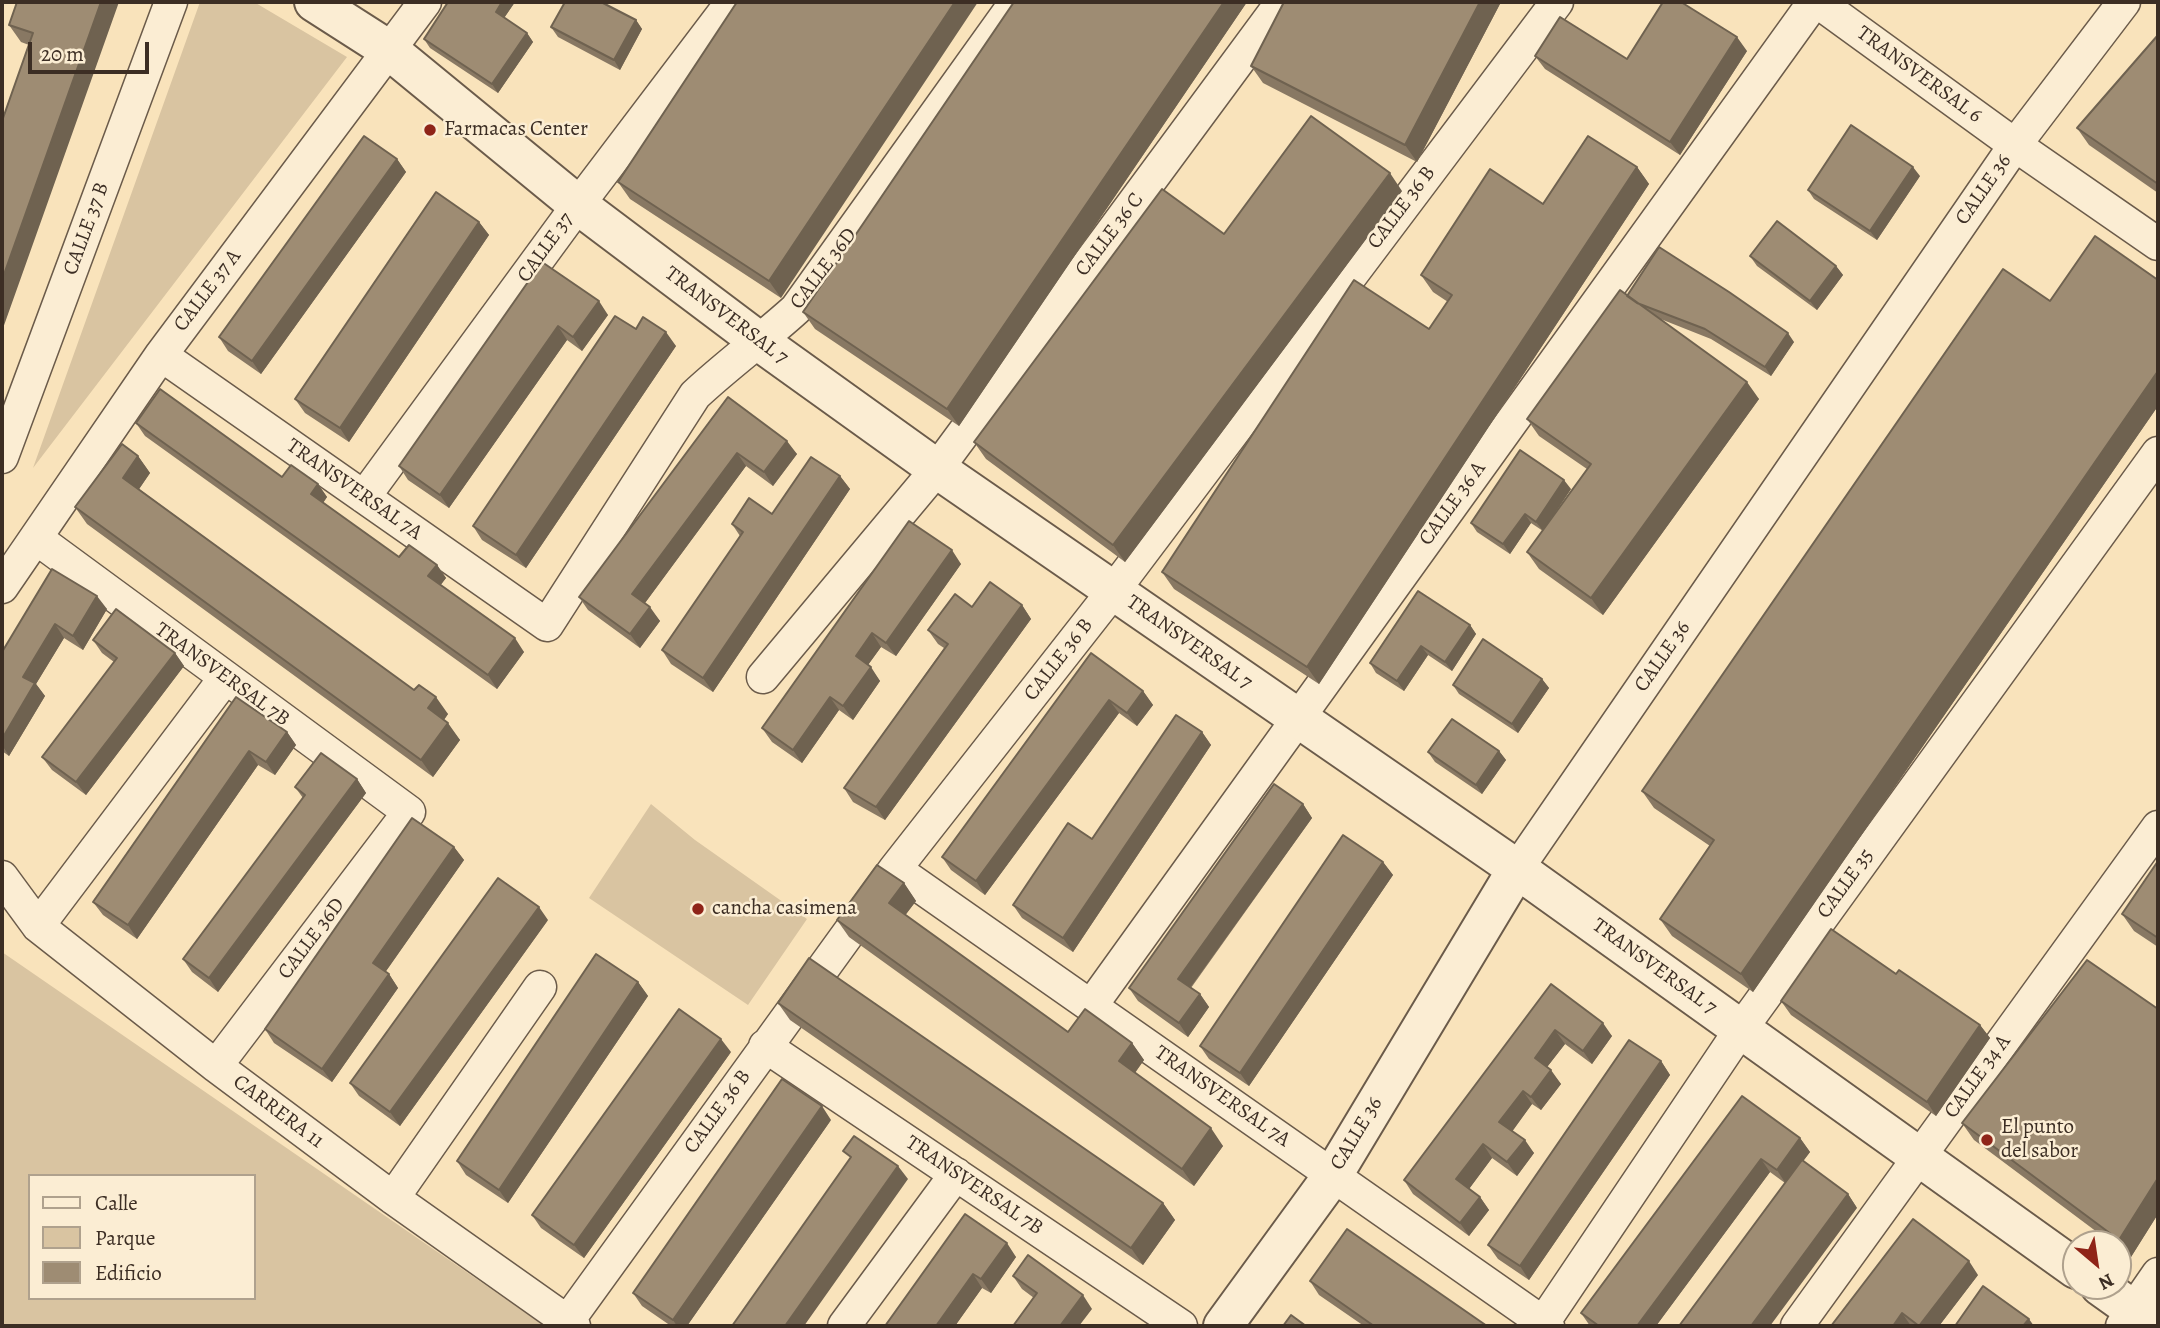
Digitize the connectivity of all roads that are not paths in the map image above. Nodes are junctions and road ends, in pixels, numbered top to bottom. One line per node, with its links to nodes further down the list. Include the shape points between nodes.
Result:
1 (172, 2): 17 (street, CALLE 37 B)
2 (314, 2): 10 (street, TRANSVERSAL 7)
3 (425, 2): 10 (street, CALLE 37 A)
4 (732, 2): 12 (street, CALLE 37)
5 (1016, 2): 14 (street, CALLE 36D, via 796,309)
6 (1282, 2): 18 (street, CALLE 36 C)
7 (1558, 2): 22 (street, CALLE 36 B)
8 (1816, 2): 11 (street, TRANSVERSAL 6); 26 (street, CALLE 36 A)
9 (2124, 2): 11 (street, CALLE 36)
10 (389, 50): 12 (street, TRANSVERSAL 7); 15 (street, CALLE 37 A)
11 (2015, 145): 13 (street, TRANSVERSAL 6); 30 (street, CALLE 36)
12 (578, 205): 14 (street, TRANSVERSAL 7); 19 (street, CALLE 37)
13 (2158, 244)
14 (760, 342): 18 (street, TRANSVERSAL 7); 23 (street, CALLE 36D, via 695,395)
15 (161, 355): 19 (street, TRANSVERSAL 7A); 20 (street, CALLE 37 A)
16 (2158, 453): 35 (street, CALLE 35)
17 (2, 457)
18 (937, 469): 22 (street, TRANSVERSAL 7); 24 (street, CALLE 36 C)
19 (364, 497): 23 (street, TRANSVERSAL 7A)
20 (36, 538): 21 (street, CALLE 37 A); 25 (street, TRANSVERSAL 7B)
21 (2, 587)
22 (1114, 590): 26 (street, TRANSVERSAL 7); 29 (street, CALLE 36 B)
23 (547, 625)
24 (763, 677)
25 (225, 678): 27 (street, TRANSVERSAL 7B); 32 (street)
26 (1299, 719): 30 (street, TRANSVERSAL 7); 34 (street, CALLE 36 A)
27 (408, 812): 37 (street, CALLE 36D)
28 (2158, 827): 38 (street, CALLE 34 A)
29 (895, 869): 34 (street, TRANSVERSAL 7A); 36 (street, CALLE 36 B)
30 (1517, 869): 35 (street, TRANSVERSAL 7); 40 (street, CALLE 36)
31 (2, 877): 32 (street, CARRERA 11)
32 (38, 926): 37 (street, CARRERA 11)
33 (540, 986): 41 (street)
34 (1091, 1006): 40 (street, TRANSVERSAL 7A)
35 (1741, 1029): 38 (street, TRANSVERSAL 7); 47 (street, CALLE 35)
36 (765, 1046): 39 (street, TRANSVERSAL 7B); 46 (street, CALLE 36 B)
37 (216, 1066): 41 (street, CARRERA 11)
38 (1920, 1157): 42 (street, TRANSVERSAL 7); 51 (street, CALLE 34 A)
39 (956, 1174): 48 (street); 49 (street, TRANSVERSAL 7B)
40 (1333, 1175): 47 (street, TRANSVERSAL 7A); 50 (street, CALLE 36)
41 (393, 1198): 46 (street, CARRERA 11)
42 (2062, 1259)
43 (2158, 1275): 45 (street)
44 (2115, 1300): 45 (street)
45 (2137, 1321)
46 (570, 1324)
47 (1546, 1325)
48 (844, 1326)
49 (1181, 1326)
50 (1223, 1326)
51 (1797, 1326)

